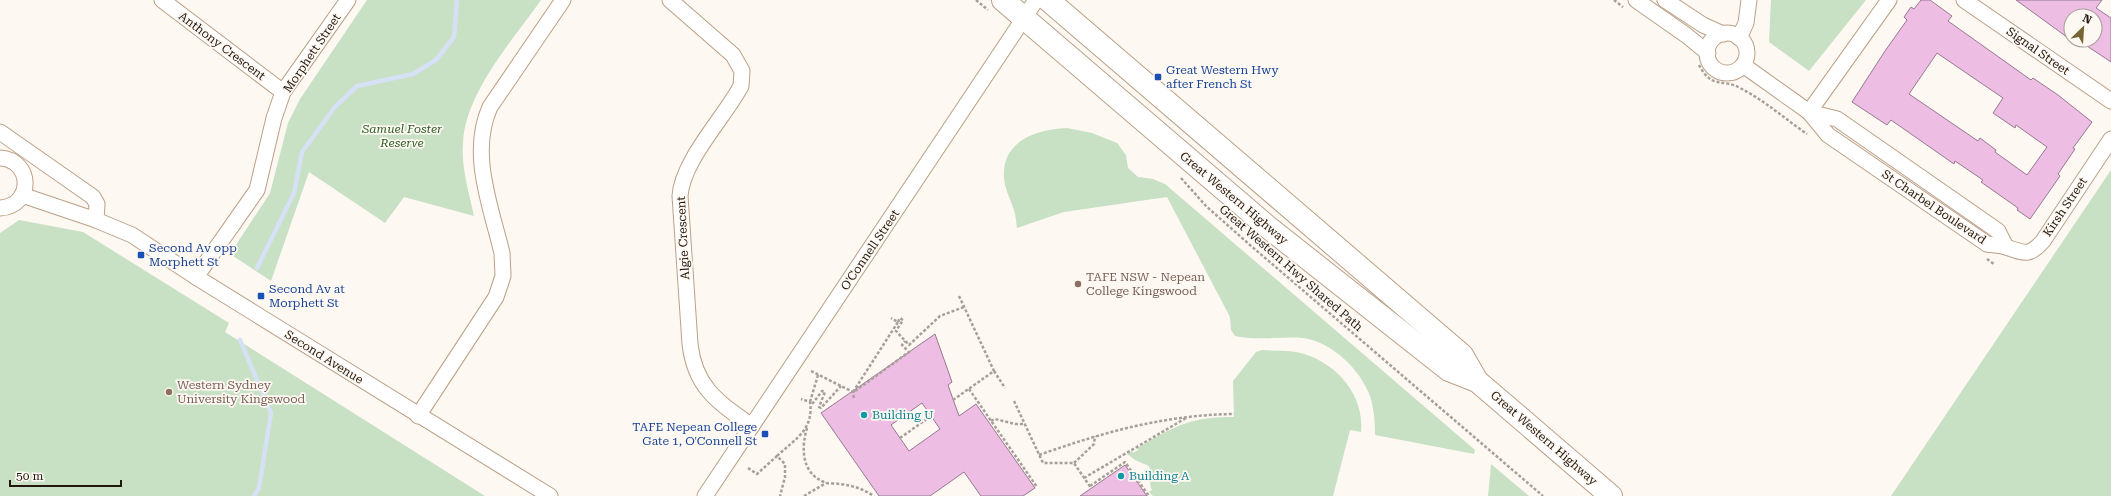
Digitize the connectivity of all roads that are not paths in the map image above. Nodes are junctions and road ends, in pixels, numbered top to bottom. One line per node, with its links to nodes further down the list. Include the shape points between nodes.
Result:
1 (162, 0): 16 (street, Anthony Crescent)
2 (348, 0): 16 (street, Morphett Street)
3 (563, 0): 28 (street, via 490,107 483,127 483,171 502,253 501,286 488,312)
4 (670, 0): 29 (street, Algie Crescent, via 733,54 742,70 741,86 690,165 680,196 693,362 712,396)
5 (1665, 0): 12 (street, via 1703,25)
6 (1749, 0): 13 (street, via 1746,23)
7 (1889, 0): 18 (street)
8 (1964, 0): 17 (street, Signal Street)
9 (1631, 4): 14 (street, via 1686,35)
10 (1036, 5): 11 (highway, Great Western Highway); 27 (highway, Great Western Highway, via 1462,356); 27 (highway, Great Western Highway, via 1269,228 1449,370); 29 (street, O'Connell Street)
11 (998, 8)
12 (1723, 34): 13 (street); 14 (street, via 1714,39)
13 (1739, 38): 15 (street, via 1746,47)
14 (1703, 58): 15 (street, via 1721,72 1734,72)
15 (1744, 65): 18 (street, St Charbel Boulevard)
16 (283, 92): 26 (street, Morphett Street, via 274,118 257,190)
17 (2111, 101)
18 (1809, 112): 25 (street, St Charbel Boulevard, via 1837,119 1998,231)
19 (0, 132): 24 (street, via 93,197 97,204)
20 (2111, 139): 25 (street, Kirsh Street, via 2038,247 2023,253)
21 (0, 158): 22 (street, via 12,161 23,172 25,180)
22 (22, 195): 23 (street, via 12,205); 24 (street, Second Avenue)
23 (0, 208)
24 (96, 220): 26 (street, Second Avenue, via 132,235)
25 (2006, 246)
26 (196, 277): 28 (street, Second Avenue)
27 (1477, 381): 32 (highway, Great Western Highway)
28 (418, 416): 30 (street, Second Avenue)
29 (752, 426): 31 (street, O'Connell Street)
30 (550, 496)
31 (705, 496)
32 (1611, 496)

